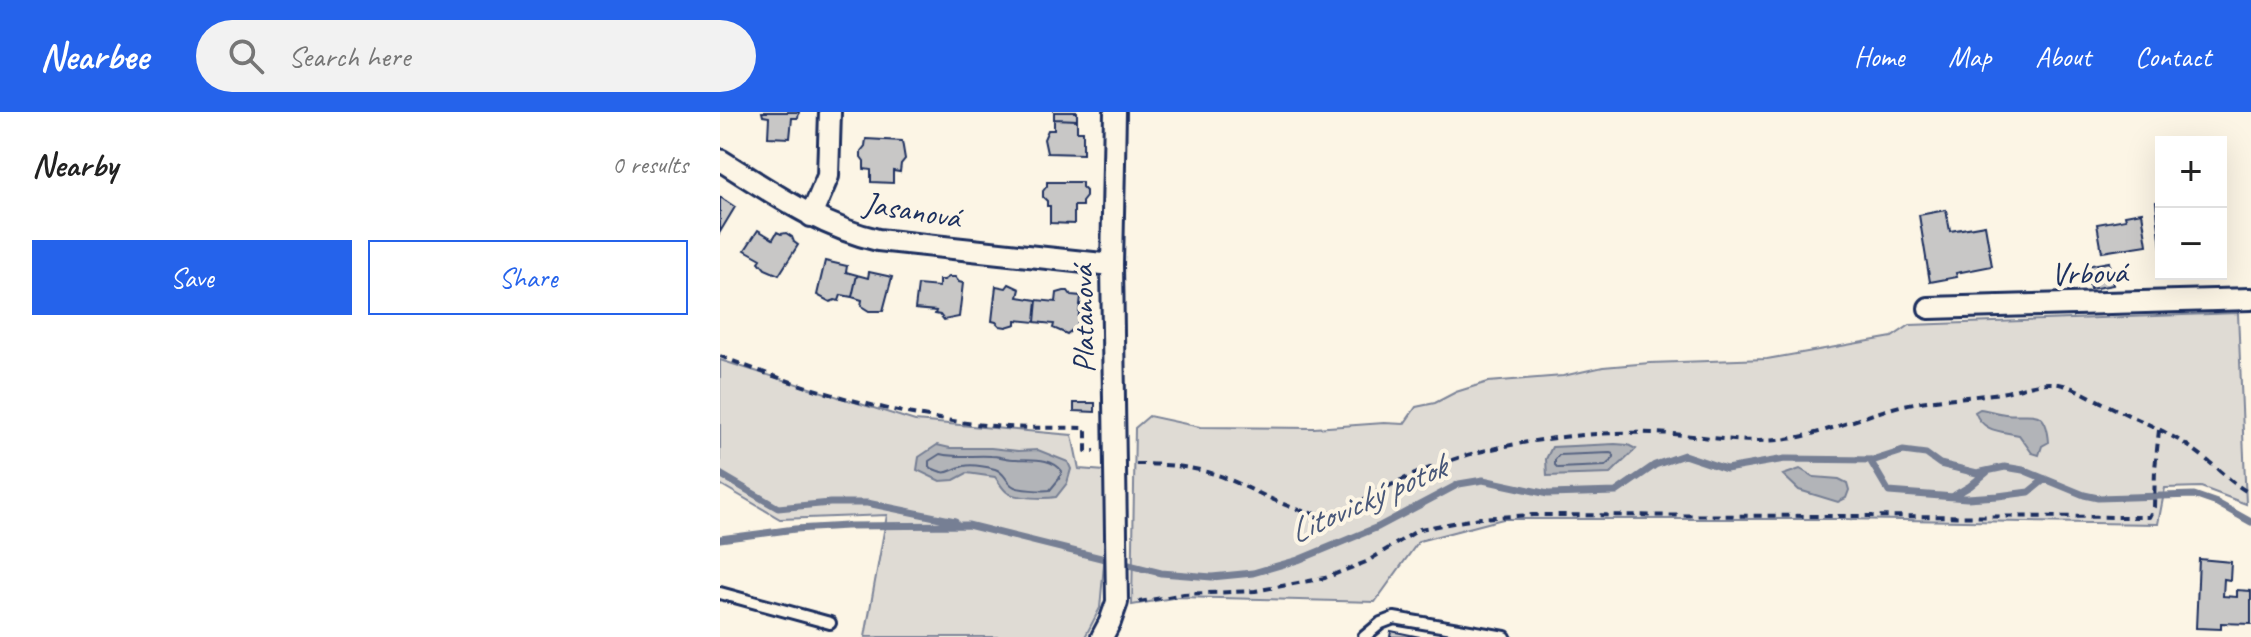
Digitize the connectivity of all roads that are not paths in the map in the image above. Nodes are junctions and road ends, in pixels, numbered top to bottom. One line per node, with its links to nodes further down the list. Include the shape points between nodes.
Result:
1 (830, 112): 4 (street, via 828,176)
2 (1115, 112): 5 (street, Platanová)
3 (720, 160): 4 (street, Jasanová)
4 (811, 216): 5 (street, Jasanová, via 878,240)
5 (1112, 265): 10 (street, Platanová, via 1117,594)
6 (2251, 299): 7 (street, Vrbová)
7 (1929, 308)
8 (720, 593): 9 (lane)
9 (830, 623)
10 (1102, 637)
11 (1364, 637): 12 (lane, via 1394,618)
12 (1505, 637)

